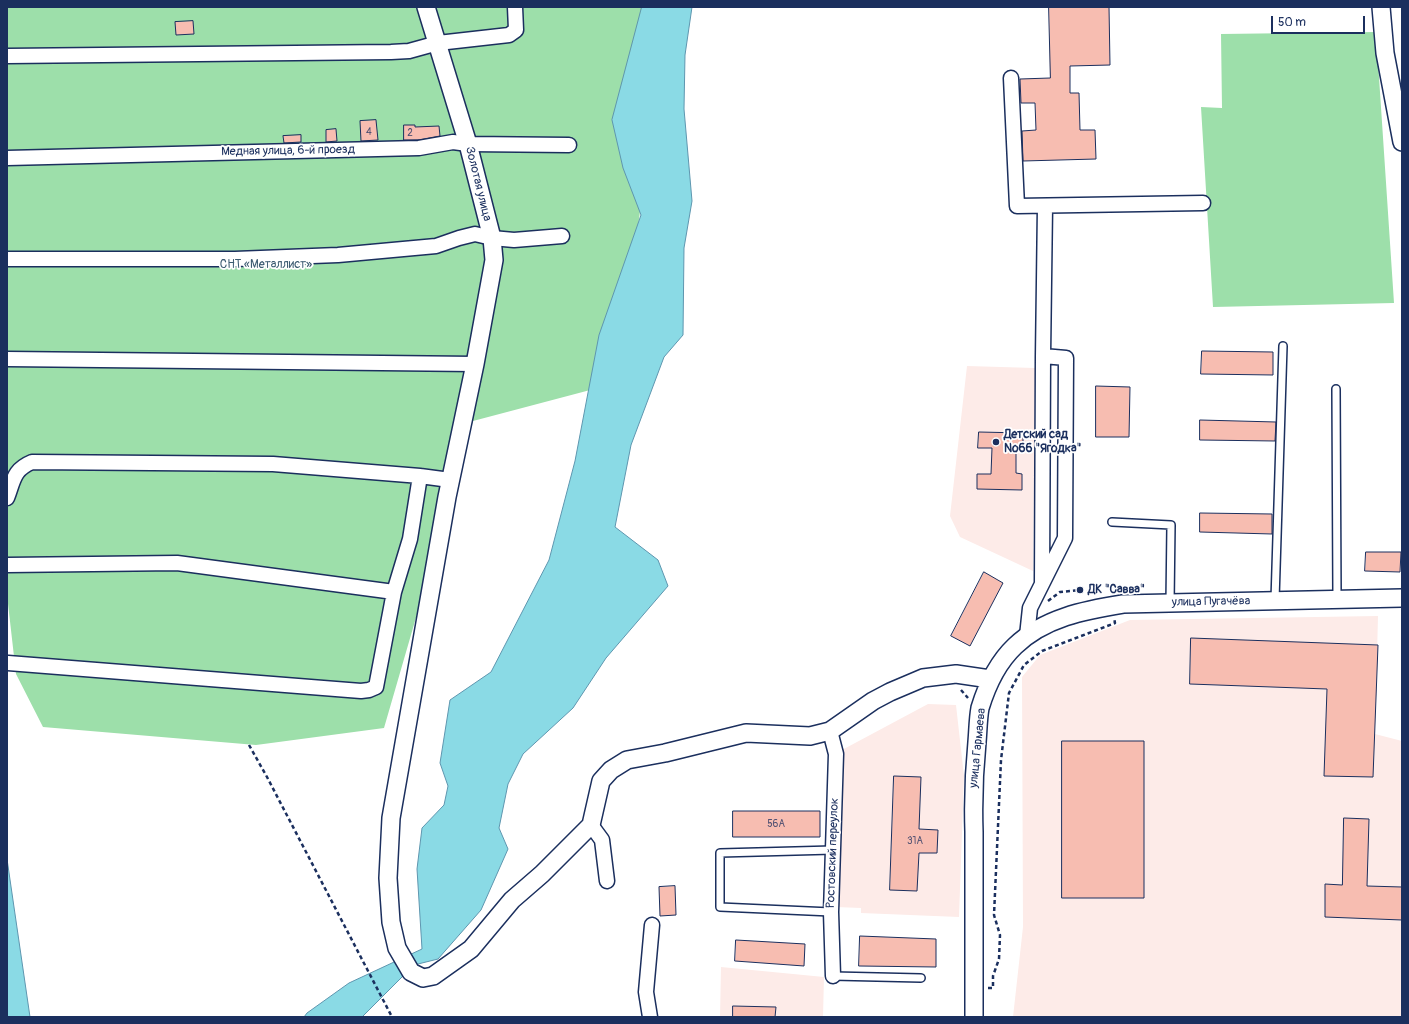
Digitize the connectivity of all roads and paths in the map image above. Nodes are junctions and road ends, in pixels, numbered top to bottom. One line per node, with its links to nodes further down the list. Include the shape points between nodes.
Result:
1 (426, 7): 4 (street, Золотая улица)
2 (515, 7): 4 (street, via 516,30 509,35)
3 (1381, 7): 7 (street, via 1385,53)
4 (438, 43): 5 (street, via 410,51 391,52); 8 (street, Золотая улица)
5 (7, 56)
6 (1011, 78): 12 (street, via 1017,206)
7 (1402, 142)
8 (468, 144): 9 (street, Медная улица, 6-й проезд); 10 (street, Медная улица, 6-й проезд, via 453,142 419,148); 14 (street, Золотая улица)
9 (569, 145)
10 (7, 158)
11 (1203, 203): 12 (street)
12 (1045, 206): 17 (street)
13 (562, 236): 14 (street, via 514,240)
14 (492, 238): 15 (street, via 475,234 436,246 338,255 235,259); 19 (street, Золотая улица, via 494,260)
15 (7, 259)
16 (1283, 346): 30 (lane)
17 (1043, 356): 26 (street); 26 (street, via 1066,358 1065,538)
18 (7, 359): 19 (street)
19 (475, 364): 22 (street, Золотая улица)
20 (1336, 389): 29 (lane)
21 (420, 476): 22 (street); 23 (street, via 273,464 32,462 16,472); 27 (street, via 410,539)
22 (450, 480): 41 (street, Золотая улица, via 391,818 388,878 391,922 397,948 411,972 423,978 434,976 471,949 512,900)
23 (7, 498)
24 (1112, 522): 32 (lane, via 1171,525)
25 (7, 565): 27 (street, via 177,563)
26 (1042, 584): 34 (street, via 1030,608)
27 (394, 592): 35 (street, via 376,687 369,690)
28 (1402, 598): 29 (street, улица Пугачёва)
29 (1337, 599): 30 (street, улица Пугачёва)
30 (1275, 600): 32 (street, улица Пугачёва)
31 (1048, 602): 33 (path, via 1060,592 1080,590 1109,595)
32 (1170, 603): 33 (street, улица Пугачёва)
33 (1111, 606): 34 (street, улица Пугачёва, via 1067,616 1044,625); 48 (path, via 1115,622 1042,651 1024,665 1009,693 1001,760 994,915 1000,935 999,959 993,976 993,988)
34 (1027, 636): 37 (street, улица Гармаева, via 1003,659)
35 (8, 663)
36 (949, 675): 37 (street); 38 (path); 39 (street, via 923,678 890,692)
37 (990, 679): 48 (street, улица Гармаева, via 980,710 973,783)
38 (972, 702)
39 (830, 731): 41 (street, via 810,736 746,734 627,760 611,770 601,781); 42 (street, Ростовский переулок, via 836,754)
40 (249, 745): 49 (path)
41 (591, 825): 43 (street, via 602,840)
42 (833, 850): 44 (street, Ростовский переулок); 44 (lane, via 720,853 720,907)
43 (607, 882)
44 (831, 912): 46 (street, Ростовский переулок)
45 (652, 925): 50 (street, via 646,992)
46 (834, 976): 47 (lane)
47 (921, 978)
48 (974, 987): 51 (street, улица Гармаева)
49 (392, 1017)
50 (650, 1017)
51 (974, 1017)

